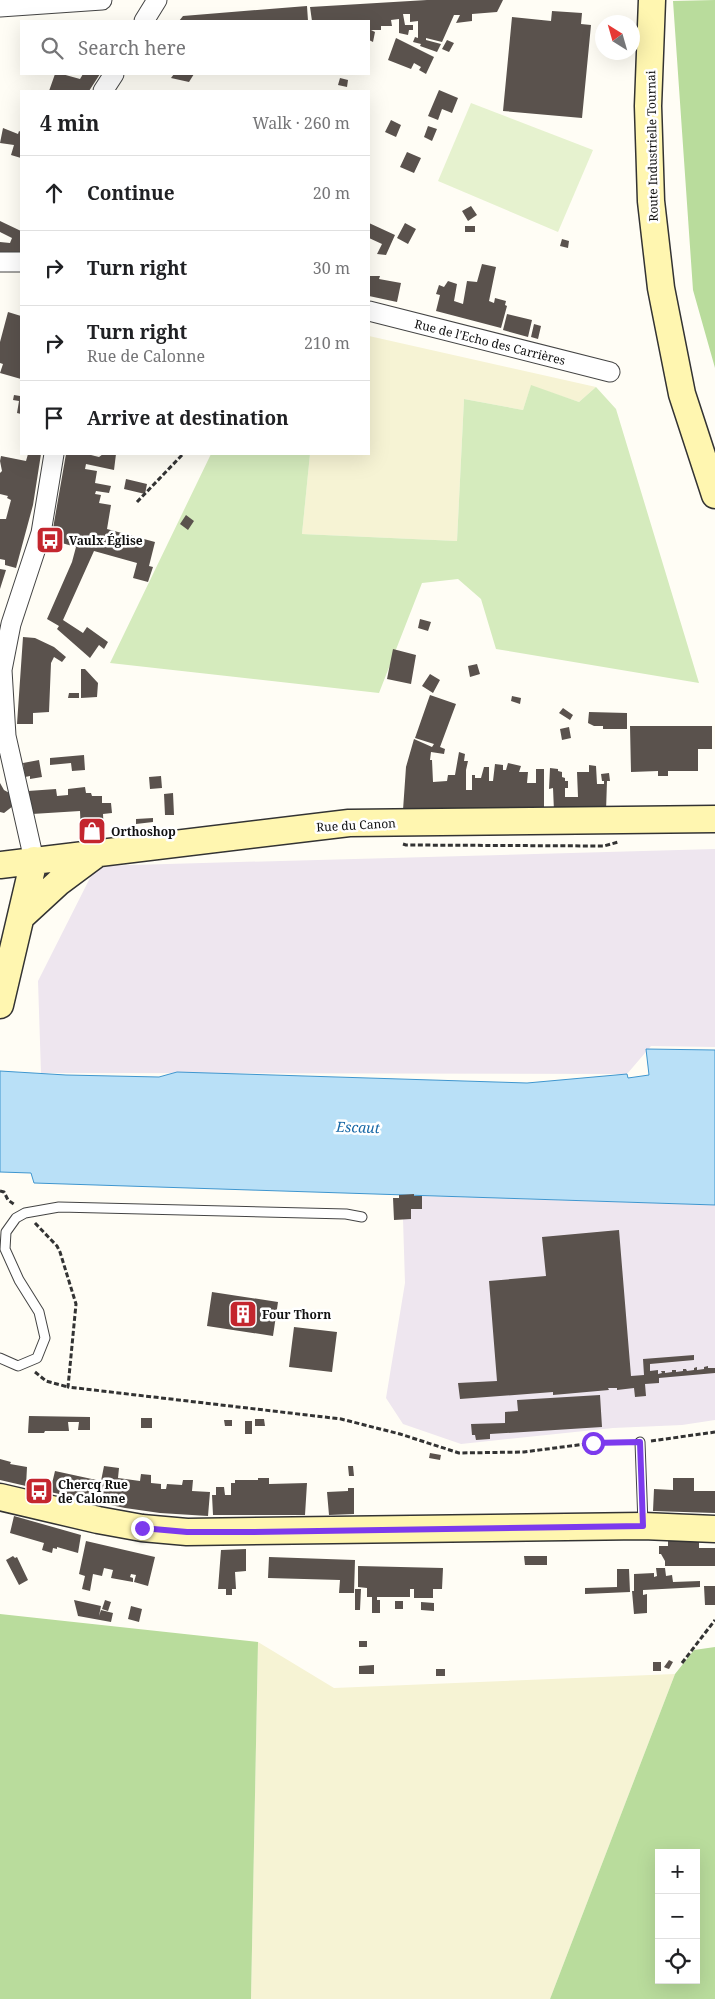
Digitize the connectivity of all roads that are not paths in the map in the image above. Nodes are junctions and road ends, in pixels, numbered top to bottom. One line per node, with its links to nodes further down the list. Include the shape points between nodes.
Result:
1 (102, 0): 4 (street)
2 (157, 0): 5 (street)
3 (652, 0): 13 (main road, Route Industrielle Tournai, via 648,106 651,201 660,288 682,394)
4 (0, 7)
5 (145, 20)
6 (113, 75): 7 (street)
7 (104, 90)
8 (0, 262): 9 (street)
9 (20, 262)
10 (370, 311): 11 (street, Rue de l'Echo des Carrières)
11 (610, 372)
12 (54, 455): 14 (street, via 40,533 11,624 2,670)
13 (715, 495)
14 (2, 720): 17 (street)
15 (715, 819): 16 (main road, Rue du Canon, via 349,823)
16 (101, 852): 17 (main road, Rue du Canon); 19 (main road, via 59,882)
17 (34, 860): 18 (main road, Rue du Canon); 19 (main road)
18 (0, 865)
19 (20, 917): 20 (main road)
20 (0, 1005)
21 (362, 1217): 22 (lane, via 59,1207 25,1213 16,1218 6,1232 5,1249 39,1312 45,1338 37,1358 24,1364 18,1366)
22 (0, 1358)
23 (640, 1442): 25 (lane)
24 (0, 1497): 25 (main road, via 98,1520 187,1532)
25 (643, 1526): 26 (main road)
26 (715, 1529)

